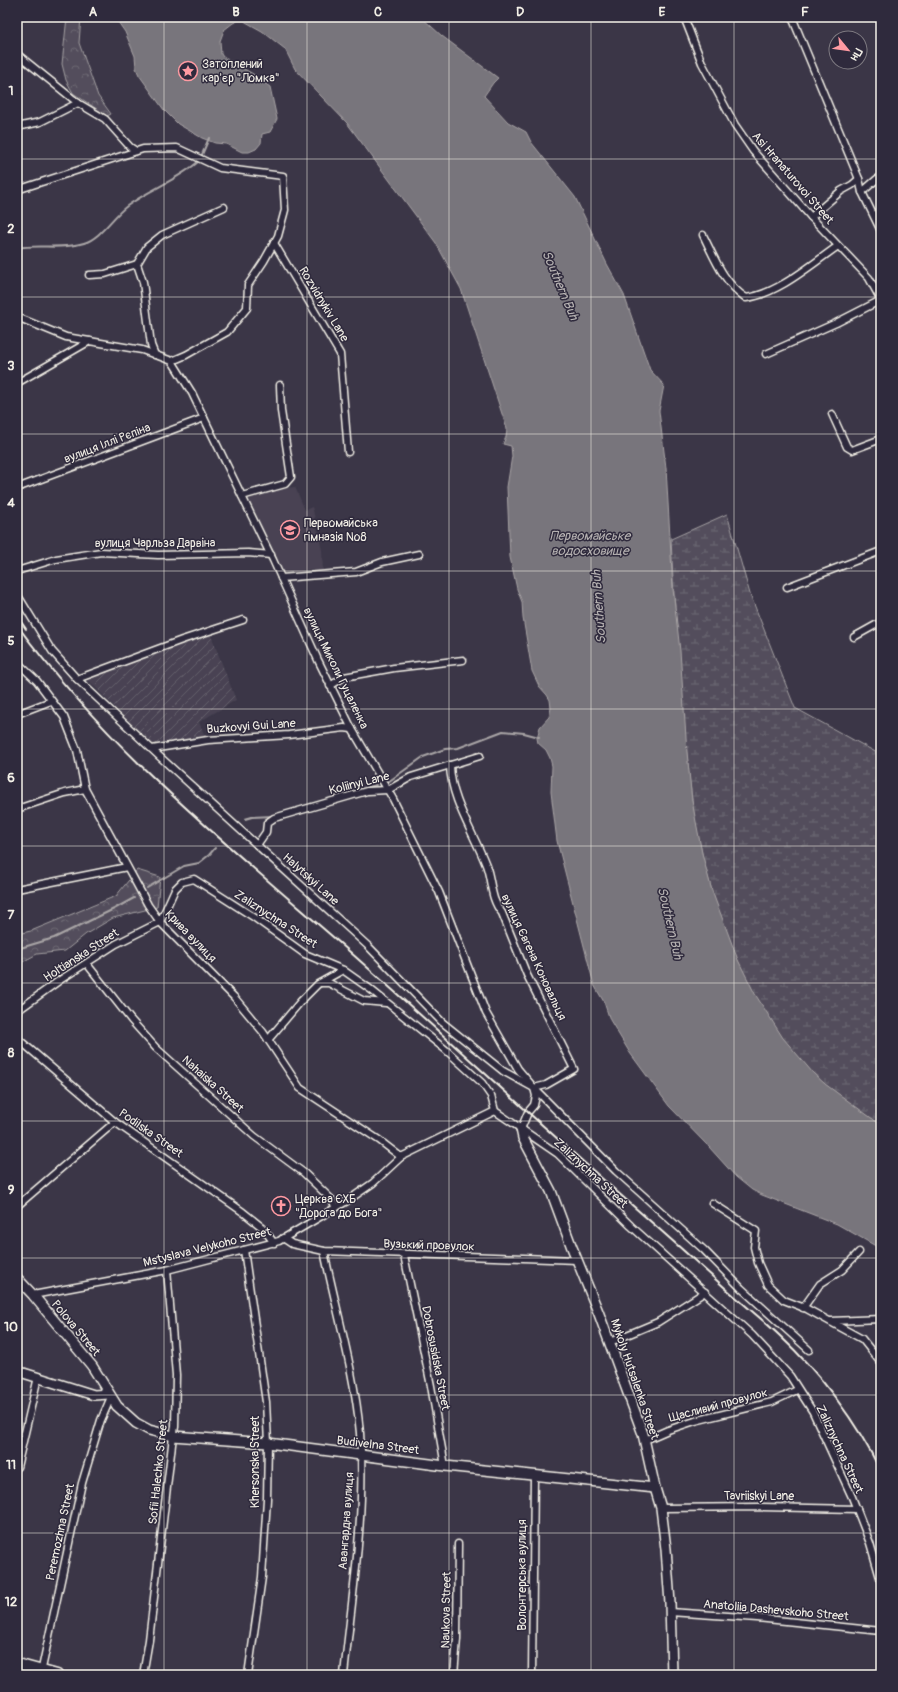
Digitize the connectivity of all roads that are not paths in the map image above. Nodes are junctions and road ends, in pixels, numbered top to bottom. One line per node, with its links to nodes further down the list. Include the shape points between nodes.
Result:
1 (684, 17): 12 (street, Asi Hranaturovoi Street, via 702,63 735,125 753,151)
2 (792, 17): 8 (street)
3 (17, 54): 4 (street)
4 (78, 104): 5 (street, via 40,122); 6 (street, via 105,119)
5 (17, 127)
6 (136, 151): 9 (street); 15 (street, via 177,148 220,168 283,176 285,210)
7 (881, 177): 10 (street)
8 (859, 179): 10 (street); 12 (street)
9 (17, 190)
10 (862, 192): 13 (street)
11 (224, 207): 17 (street, via 162,235 148,248)
12 (811, 217): 16 (street, Asi Hranaturovoi Street)
13 (881, 231)
14 (703, 235): 16 (street, via 732,287 746,298 758,296 792,278)
15 (274, 243): 24 (street, via 248,285 247,308 227,332); 30 (street, Rozvidnykiv Lane, via 340,354)
16 (838, 246): 19 (street, Asi Hranaturovoi Street, via 869,278)
17 (137, 264): 18 (street, via 104,274); 23 (street, via 143,282 152,345)
18 (89, 275)
19 (881, 300): 22 (street)
20 (17, 317): 21 (street, via 66,337)
21 (90, 341): 23 (street); 25 (street)
22 (766, 354)
23 (156, 355): 24 (street)
24 (172, 361): 28 (street, вулиця Миколи Гуцаленка)
25 (17, 383)
26 (280, 385): 32 (street, via 281,411 291,477 285,484)
27 (832, 414): 29 (street, via 847,447 852,450)
28 (204, 418): 31 (street, вулиця Іллі Рєпіна); 32 (street, вулиця Миколи Гуцаленка)
29 (881, 439)
30 (348, 452)
31 (17, 488)
32 (242, 496): 35 (street, вулиця Миколи Гуцаленка)
33 (881, 551): 38 (street)
34 (419, 554): 37 (street, via 382,562 356,572)
35 (271, 555): 36 (street, вулиця Чарльза Дарвіна, via 101,552 56,559); 37 (street, вулиця Миколи Гуцаленка)
36 (17, 571)
37 (281, 578): 46 (street, вулиця Миколи Гуцаленка)
38 (787, 587)
39 (17, 594): 45 (street, Halytskyi Lane, via 52,651)
40 (243, 620): 45 (street)
41 (881, 622): 42 (street)
42 (854, 637)
43 (463, 660): 46 (street, via 344,677)
44 (17, 662): 47 (street, Крива вулиця, via 37,681)
45 (77, 679): 50 (street, Halytskyi Lane)
46 (330, 686): 49 (street, вулиця Миколи Гуцаленка)
47 (51, 701): 48 (street); 53 (street, Крива вулиця, via 64,717 77,750)
48 (17, 714)
49 (352, 729): 50 (street, Buzkovyi Gui Lane, via 208,740); 54 (street, вулиця Миколи Гуцаленка)
50 (152, 749): 56 (street, Halytskyi Lane)
51 (480, 756): 52 (street, Koliinyi Lane)
52 (450, 765): 54 (street, Koliinyi Lane, via 410,777); 67 (street, вулиця Євгена Коновальця, via 454,794 486,866 495,906 502,913 527,975 574,1069 546,1085)
53 (85, 790): 55 (street, via 65,793); 57 (street, Крива вулиця)
54 (388, 790): 56 (street, Koliinyi Lane, via 367,791 274,818 267,823 266,832); 67 (street, вулиця Миколи Гуцаленка, via 439,892 486,1013 518,1069)
55 (17, 809)
56 (258, 845): 67 (street, Halytskyi Lane, via 368,946 442,1022 503,1072)
57 (127, 867): 58 (street); 59 (street, Крива вулиця)
58 (17, 889)
59 (160, 922): 60 (street, Holtianska Street, via 116,944); 61 (street, Zaliznychna Street, via 175,889 182,882 194,879 306,954); 66 (street, Крива вулиця, via 234,997)
60 (87, 964): 64 (street, Holtianska Street); 74 (street, Nahaiska Street, via 156,1048 254,1136 304,1174 332,1200)
61 (343, 970): 62 (street); 63 (street, Zaliznychna Street)
62 (319, 983): 63 (street, via 329,983 364,1001); 66 (street)
63 (386, 1003): 68 (street, Zaliznychna Street, via 446,1050 482,1083 491,1096)
64 (17, 1011)
65 (17, 1038): 69 (street, Podilska Street)
66 (268, 1040): 71 (street, Крива вулиця, via 300,1088)
67 (534, 1088): 70 (street, via 534,1104); 90 (street, via 616,1171)
68 (495, 1111): 70 (street, Zaliznychna Street); 71 (street, Mstyslava Velykoho Street)
69 (115, 1122): 73 (street); 76 (street, Podilska Street, via 243,1212 263,1228)
70 (521, 1129): 81 (street, Mykoly Hutsalenka Street, via 523,1138 551,1191); 84 (street, Zaliznychna Street, via 558,1154 631,1226)
71 (401, 1157): 74 (street, Mstyslava Velykoho Street, via 374,1182)
72 (712, 1203): 86 (street, via 756,1231 754,1247 768,1285 784,1300)
73 (17, 1206)
74 (336, 1208): 75 (street, Mstyslava Velykoho Street)
75 (283, 1238): 76 (street, Mstyslava Velykoho Street); 78 (street, Вузький провулок, via 292,1244)
76 (274, 1242): 77 (street, Mstyslava Velykoho Street)
77 (244, 1250): 82 (street, Mstyslava Velykoho Street); 98 (street, Khersonska Street, via 266,1402)
78 (324, 1251): 80 (street, Вузький провулок); 99 (street, Авангардна вулиця, via 351,1377 360,1432)
79 (859, 1252): 86 (street, via 842,1270 820,1284)
80 (404, 1255): 81 (street, Вузький провулок); 100 (street, Dobrosusidska Street, via 432,1386)
81 (577, 1260): 89 (street, Mykoly Hutsalenka Street)
82 (167, 1270): 85 (street, Mstyslava Velykoho Street); 96 (street, Sofii Halechko Street, via 176,1374)
83 (17, 1278): 85 (street, Polova Street)
84 (705, 1292): 89 (street, via 658,1322); 94 (street, Zaliznychna Street, via 752,1335 790,1376)
85 (33, 1295): 95 (street, Polova Street, via 92,1366)
86 (803, 1308): 88 (street)
87 (881, 1319): 88 (street)
88 (829, 1321): 91 (street, via 862,1339)
89 (610, 1342): 97 (street, Mykoly Hutsalenka Street)
90 (809, 1350)
91 (881, 1363)
92 (17, 1371): 93 (street)
93 (38, 1377): 95 (street, via 94,1395); 101 (street)
94 (797, 1390): 97 (street, Щасливий провулок, via 772,1402 695,1421); 105 (street, Zaliznychna Street, via 813,1412)
95 (110, 1396): 96 (street, Budivelna Street, via 136,1423 149,1430); 111 (street, Peremozhna Street, via 82,1483)
96 (173, 1436): 98 (street, Budivelna Street); 113 (street, Sofii Halechko Street)
97 (645, 1440): 103 (street, Mykoly Hutsalenka Street)
98 (268, 1443): 99 (street, Budivelna Street); 114 (street, Khersonska Street, via 262,1578)
99 (361, 1456): 100 (street, Budivelna Street); 115 (street, Авангардна вулиця, via 361,1503)
100 (445, 1466): 102 (street, Budivelna Street)
101 (17, 1467)
102 (534, 1475): 103 (street, Budivelna Street); 117 (street, Волонтерська вулиця)
103 (655, 1488): 104 (street, Mykoly Hutsalenka Street)
104 (661, 1508): 105 (street, Tavriiskyi Lane); 108 (street, Mykoly Hutsalenka Street)
105 (856, 1509): 107 (street, Zaliznychna Street)
106 (458, 1544): 116 (street, Naukova Street)
107 (881, 1581)
108 (670, 1612): 109 (street, Anatoliia Dashevskoho Street); 118 (street, Mykoly Hutsalenka Street)
109 (881, 1631)
110 (17, 1664): 111 (main road)
111 (41, 1673): 112 (main road)
112 (57, 1675)
113 (144, 1675)
114 (248, 1675)
115 (344, 1675)
116 (454, 1675)
117 (532, 1675)
118 (672, 1675)

